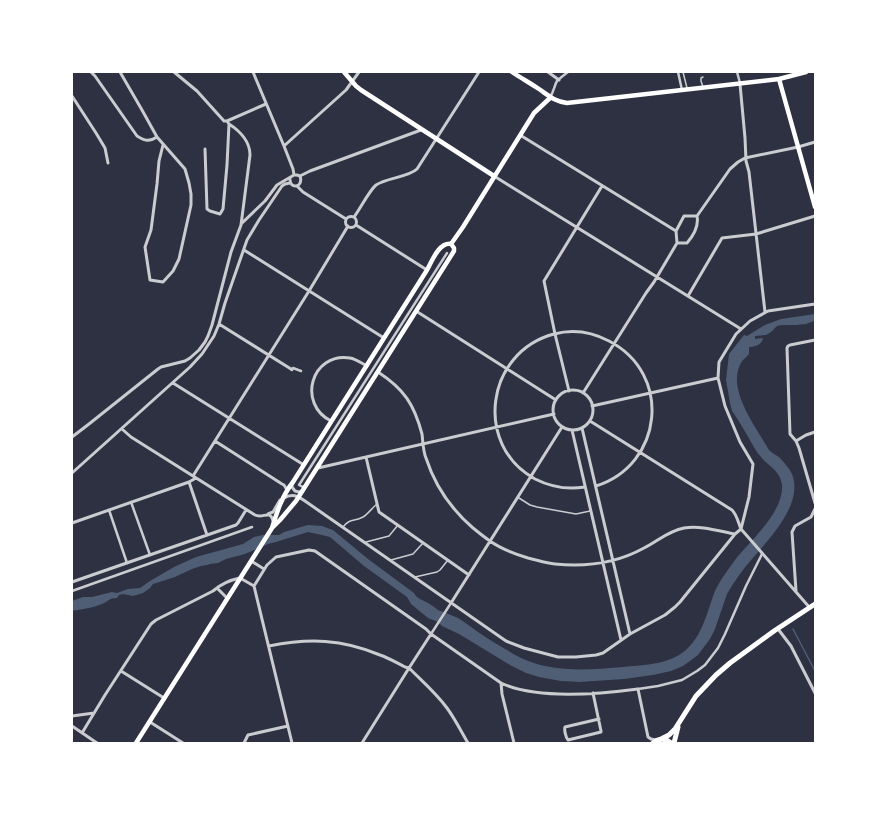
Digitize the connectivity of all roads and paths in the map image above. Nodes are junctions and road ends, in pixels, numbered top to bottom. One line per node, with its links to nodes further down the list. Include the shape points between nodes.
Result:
1 (91, 72): 29 (street, via 137,136 151,141)
2 (120, 72): 29 (street)
3 (174, 72): 26 (street, via 198,91 222,120)
4 (253, 72): 25 (street)
5 (344, 72): 18 (main road)
6 (359, 72): 18 (street)
7 (479, 72): 30 (street)
8 (512, 72): 24 (main road)
9 (548, 72): 17 (street)
10 (568, 72): 17 (street)
11 (678, 72): 22 (street)
12 (683, 72): 21 (lane)
13 (737, 72): 19 (street)
14 (806, 72): 16 (main road)
15 (703, 77): 20 (lane, via 700,80)
16 (779, 79): 19 (main road); 34 (main road)
17 (558, 80): 24 (street)
18 (352, 82): 27 (main road); 33 (street)
19 (740, 84): 20 (main road); 36 (street)
20 (703, 88): 21 (main road)
21 (688, 89): 22 (main road)
22 (682, 90): 24 (main road, via 572,102)
23 (72, 96): 37 (street, via 105,148)
24 (550, 98): 28 (main road, via 536,111)
25 (266, 104): 26 (street); 33 (street)
26 (228, 122): 35 (street, via 227,165 223,209 220,214 208,209); 50 (street, via 243,137 250,152)
27 (421, 130): 30 (main road); 39 (street)
28 (520, 135): 40 (main road); 44 (street)
29 (157, 137): 32 (street)
30 (436, 139): 40 (main road); 48 (street, via 416,171 375,186)
31 (815, 142): 34 (street)
32 (163, 145): 32 (street, via 151,230 145,247 150,280 163,282 176,265 191,205 185,169)
33 (284, 146): 38 (street)
34 (798, 147): 36 (street); 45 (main road)
35 (205, 149)
36 (745, 158): 46 (street, via 730,169); 55 (street)
37 (108, 164)
38 (294, 174): 39 (street); 41 (street)
39 (300, 176): 43 (street, via 301,182)
40 (494, 176): 53 (street); 57 (main road)
41 (290, 178): 42 (street); 50 (street, via 276,185 265,201)
42 (290, 183): 43 (street); 58 (street, via 282,186 266,209 249,236)
43 (297, 186): 49 (street)
44 (602, 186): 53 (street); 54 (street)
45 (815, 206)
46 (697, 216): 54 (street, via 684,216); 56 (street, via 698,222 691,238 687,243)
47 (815, 216): 55 (street)
48 (354, 217): 49 (street); 51 (street, via 357,220)
49 (346, 219): 52 (street)
50 (241, 225): 96 (street, via 231,252 212,326 199,350 185,361 159,367)
51 (356, 225): 52 (street); 60 (street)
52 (348, 226): 62 (street)
53 (576, 227): 61 (street); 69 (street, via 544,281)
54 (676, 231): 56 (street)
55 (756, 234): 63 (street, via 722,238); 66 (street)
56 (677, 243): 61 (street)
57 (451, 244): 60 (main road, via 446,243 441,247); 65 (main road, via 454,251)
58 (244, 250): 62 (street); 67 (street)
59 (446, 253): 111 (street, via 299,485)
60 (427, 270): 70 (main road)
61 (657, 277): 63 (street); 72 (street)
62 (309, 291): 70 (street); 73 (street)
63 (688, 296): 68 (street)
64 (815, 304): 66 (street)
65 (416, 311): 76 (street); 78 (main road)
66 (765, 312): 68 (street)
67 (219, 324): 73 (street); 80 (street, via 202,354)
68 (740, 329): 79 (street, via 719,362)
69 (555, 334): 72 (street, via 590,333); 76 (street, via 526,347); 81 (street)
70 (384, 338): 74 (main road)
71 (815, 340): 98 (street, via 790,345 787,348 790,430)
72 (615, 344): 82 (street); 83 (street, via 637,363)
73 (269, 355): 75 (street); 87 (street)
74 (367, 366): 88 (main road); 88 (street, via 347,358 330,360 313,376 312,398 320,413)
75 (290, 369): 77 (street)
76 (507, 369): 84 (street); 90 (street, via 501,378 495,400)
77 (301, 371)
78 (378, 372): 99 (street, via 394,384 411,403); 103 (main road)
79 (718, 378): 83 (street); 132 (street, via 728,413 753,464 750,497)
80 (173, 383): 87 (street); 93 (street)
81 (569, 391): 82 (street); 84 (street)
82 (583, 393): 85 (street)
83 (650, 393): 85 (street); 100 (street, via 652,422)
84 (556, 400): 86 (street)
85 (592, 406): 89 (street)
86 (554, 414): 90 (street); 91 (street)
87 (229, 419): 97 (street); 102 (street)
88 (332, 421): 102 (main road)
89 (590, 421): 92 (street); 100 (street)
90 (497, 427): 99 (street); 105 (street, via 512,459)
91 (562, 427): 94 (street); 105 (street)
92 (582, 428): 94 (street); 109 (street)
93 (122, 429): 104 (street); 106 (street)
94 (572, 430): 110 (street)
95 (815, 432): 98 (street)
96 (72, 437)
97 (215, 441): 106 (street); 112 (street, via 282,484)
98 (796, 441): 117 (street)
99 (424, 444): 101 (street); 135 (street, via 426,459 433,477 450,505)
100 (640, 453): 109 (street, via 616,476); 132 (street, via 732,510)
101 (366, 457): 103 (street); 118 (street)
102 (304, 465): 108 (main road)
103 (318, 468): 111 (main road)
104 (72, 473)
105 (531, 476): 110 (street, via 561,488); 114 (street)
106 (194, 477): 107 (street); 121 (street)
107 (189, 482): 116 (street); 134 (street)
108 (293, 482): 111 (street, via 292,487 295,491); 112 (main road)
109 (596, 486): 142 (street)
110 (585, 487): 122 (street)
111 (303, 489): 113 (main road)
112 (286, 491): 115 (main road)
113 (298, 497): 115 (street, via 292,495); 130 (main road); 131 (street)
114 (517, 497): 122 (lane, via 537,507 576,514); 135 (street)
115 (280, 501): 123 (street, via 273,512); 126 (main road)
116 (131, 502): 120 (street); 139 (street)
117 (815, 503)
118 (376, 504): 128 (street, via 379,513); 131 (lane, via 364,517 349,521)
119 (815, 509): 124 (street)
120 (109, 510): 127 (street); 144 (street)
121 (246, 510): 123 (street, via 257,517); 134 (street, via 236,525)
122 (590, 511): 145 (street)
123 (267, 514): 126 (street)
124 (811, 517): 125 (street); 154 (street, via 795,526 792,532)
125 (815, 520)
126 (274, 521): 130 (main road)
127 (72, 523)
128 (398, 525): 136 (lane, via 389,536); 137 (street)
129 (252, 527): 153 (street)
130 (272, 528): 143 (main road)
131 (343, 528): 136 (street)
132 (741, 529): 133 (street); 138 (street)
133 (735, 534): 142 (street, via 684,528 668,533 642,549); 160 (street, via 675,607)
134 (207, 535): 139 (street)
135 (490, 541): 145 (street, via 506,550 541,562); 147 (street)
136 (365, 543): 140 (street)
137 (422, 543): 140 (lane, via 413,554); 141 (street)
138 (762, 553): 154 (street); 166 (street, via 718,648 705,665 682,680)
139 (150, 555): 144 (street)
140 (390, 560): 148 (street)
141 (448, 560): 147 (street); 148 (lane, via 440,570)
142 (613, 560): 145 (street); 160 (street)
143 (251, 561): 146 (street); 149 (main road)
144 (127, 563): 150 (street)
145 (602, 563): 161 (street)
146 (264, 569): 151 (street); 159 (street, via 278,557 315,551)
147 (469, 575): 156 (street)
148 (414, 577): 156 (street)
149 (240, 578): 151 (street); 152 (street, via 230,580); 155 (main road)
150 (72, 582)
151 (254, 586): 162 (street)
152 (217, 588): 155 (street); 164 (street, via 153,622)
153 (72, 591)
154 (796, 591): 157 (street)
155 (227, 598): 169 (main road)
156 (450, 604): 159 (street); 161 (street, via 506,641 550,655 596,655)
157 (813, 606): 158 (main road)
158 (778, 629): 168 (street, via 791,646); 173 (main road, via 716,675 696,696)
159 (431, 634): 163 (street); 165 (street)
160 (630, 634): 161 (street)
161 (621, 640)
162 (269, 646): 163 (street, via 311,640 335,642 366,649); 176 (street)
163 (409, 668): 184 (street); 185 (street, via 447,708)
164 (121, 671): 169 (street); 170 (street)
165 (501, 683): 167 (street, via 538,692); 186 (street)
166 (638, 689): 167 (street); 178 (street, via 648,737)
167 (593, 693): 172 (street)
168 (815, 693)
169 (164, 698): 174 (main road)
170 (94, 713): 171 (street); 177 (street)
171 (72, 716)
172 (599, 719): 172 (street, via 600,732 567,739 565,727)
173 (680, 721): 178 (main road, via 673,731); 188 (main road)
174 (150, 722): 180 (main road); 181 (street)
175 (72, 726): 177 (street)
176 (288, 726): 182 (street, via 248,736); 183 (street)
177 (82, 733): 179 (street)
178 (658, 741): 187 (main road, via 667,740)
179 (98, 743)
180 (136, 743)
181 (183, 743)
182 (244, 743)
183 (292, 743)
184 (362, 743)
185 (468, 743)
186 (514, 743)
187 (671, 743)
188 (674, 743)

